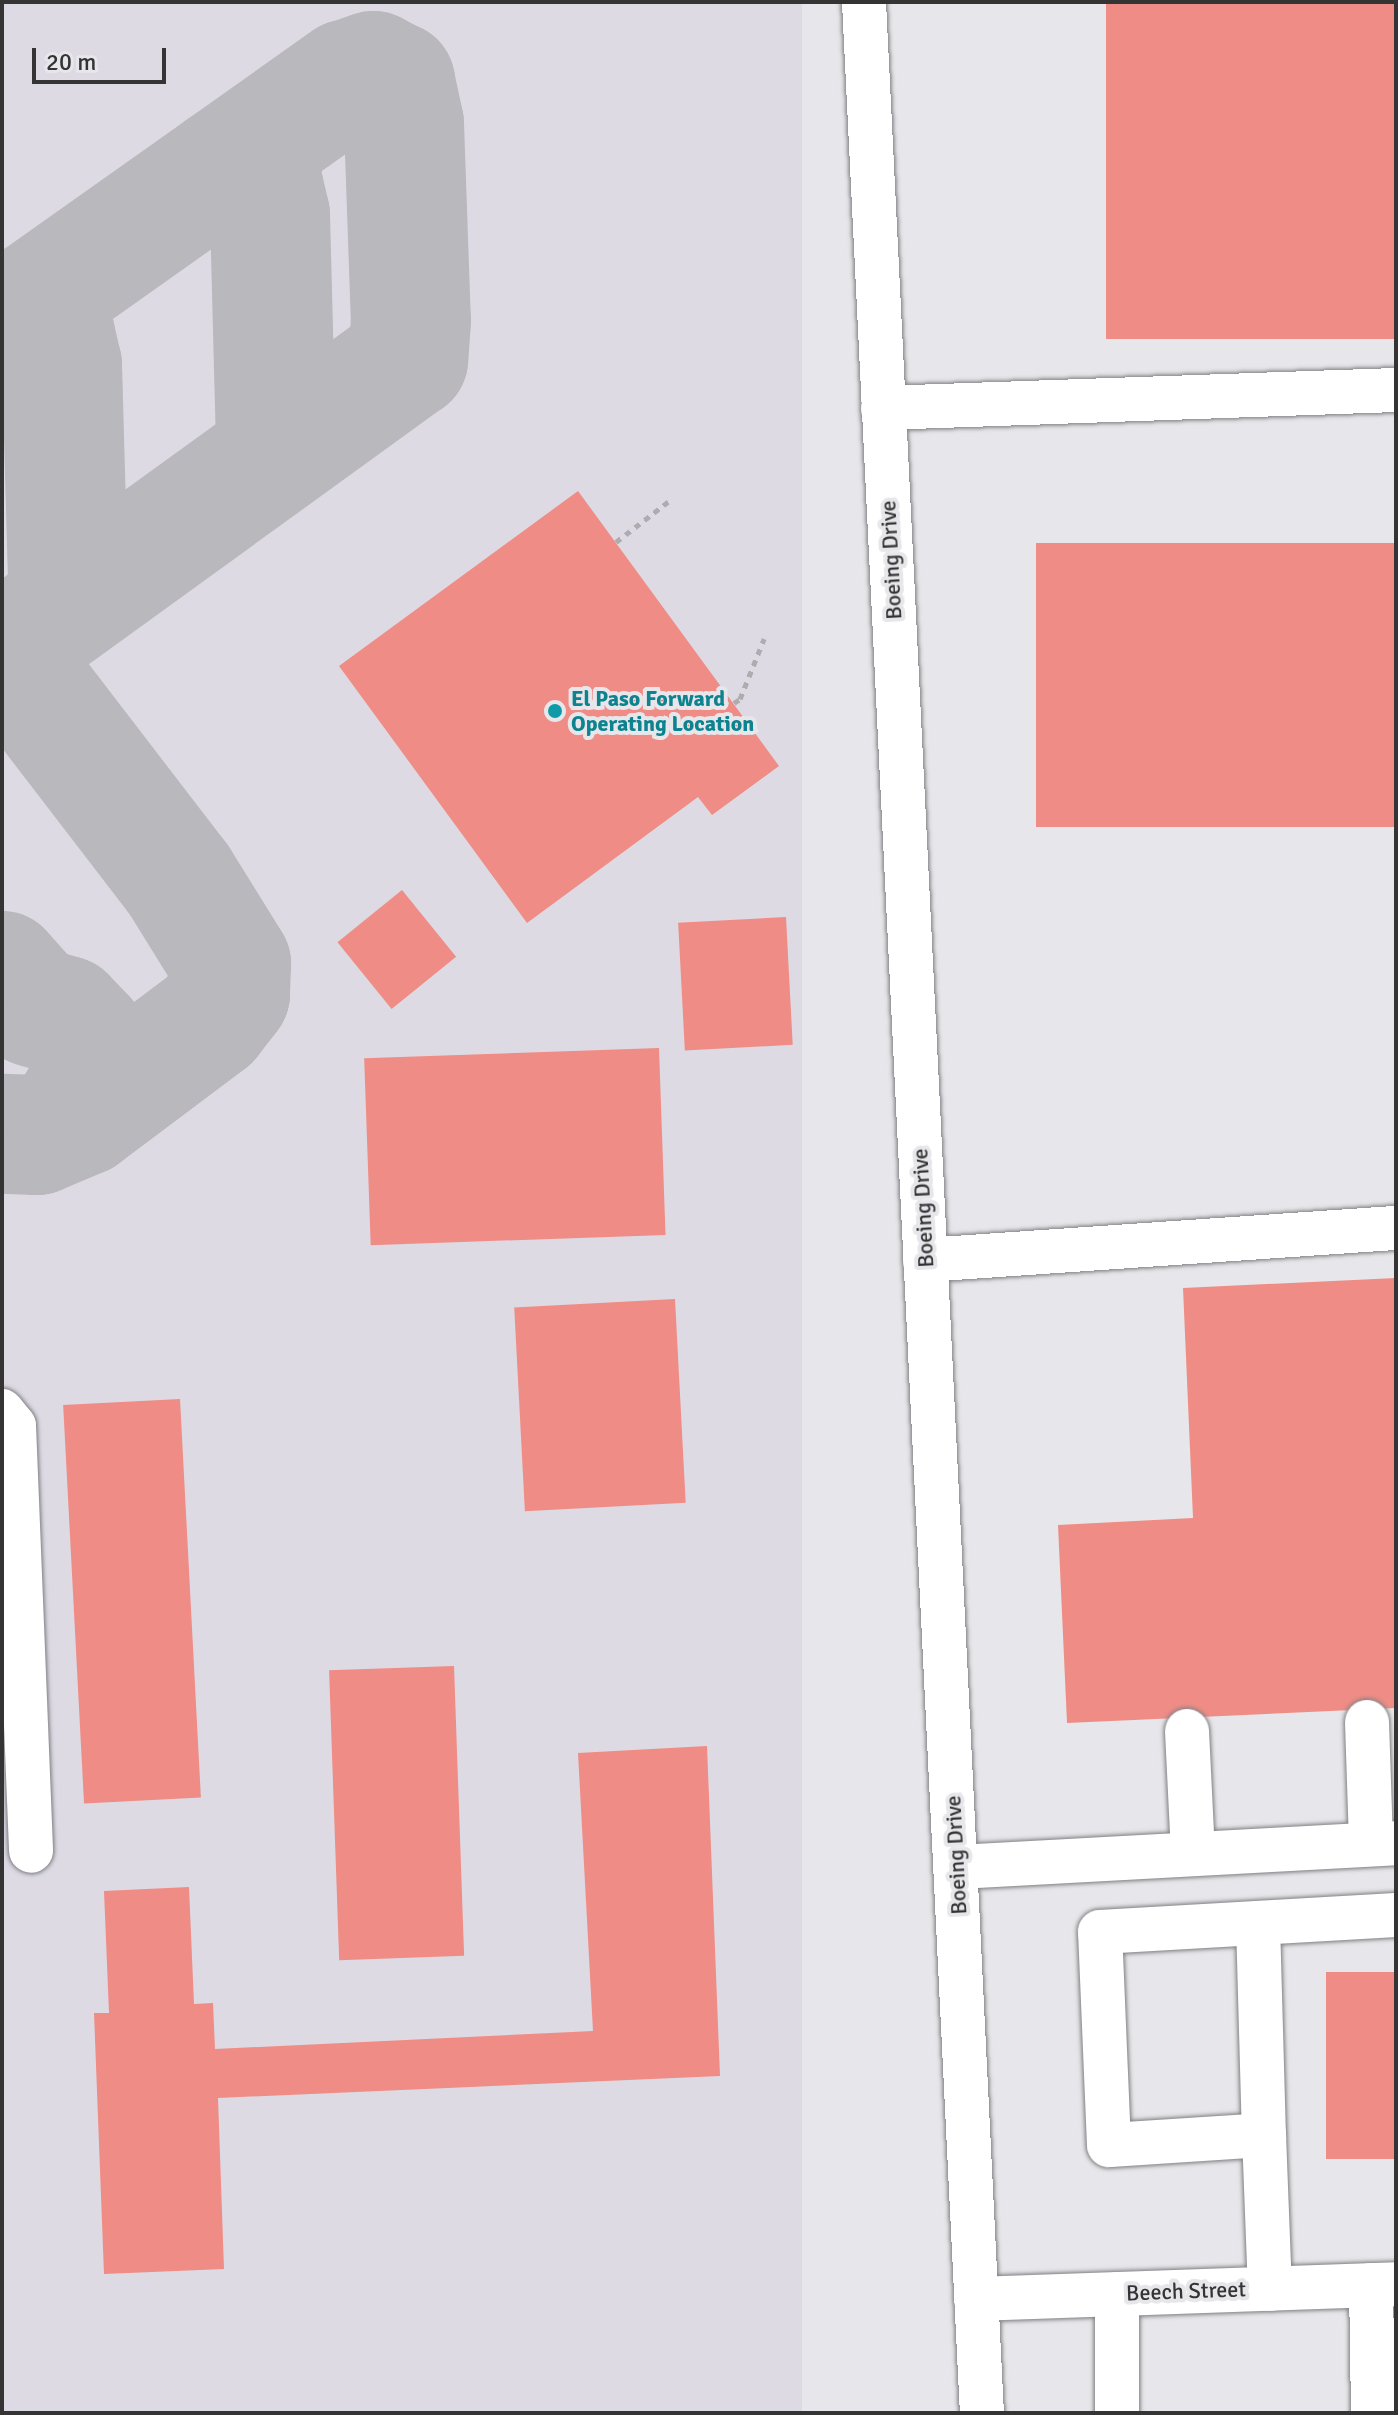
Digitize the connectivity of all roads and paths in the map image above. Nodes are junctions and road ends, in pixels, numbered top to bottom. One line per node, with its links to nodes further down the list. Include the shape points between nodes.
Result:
1 (864, 2): 3 (street, Boeing Drive)
2 (1396, 390): 3 (street)
3 (883, 408): 9 (street, Boeing Drive)
4 (669, 501): 5 (path)
5 (616, 542)
6 (764, 639): 7 (path)
7 (734, 703)
8 (1396, 1228): 9 (street)
9 (925, 1260): 16 (street, Boeing Drive)
10 (2, 1411): 14 (street, via 14,1426)
11 (1367, 1722): 13 (street)
12 (1187, 1731): 15 (street)
13 (1384, 1843): 15 (street)
14 (31, 1851)
15 (1193, 1852): 16 (street)
16 (957, 1867): 23 (street, Boeing Drive)
17 (1396, 1915): 18 (street)
18 (1258, 1923): 19 (street); 19 (street, via 1100,1932 1109,2145)
19 (1264, 2135): 21 (street)
20 (1384, 2284): 21 (street, Beech Street); 26 (street)
21 (1270, 2289): 22 (street, Beech Street)
22 (1117, 2294): 23 (street, Beech Street); 25 (street)
23 (976, 2299): 24 (street, Boeing Drive)
24 (982, 2413)
25 (1117, 2413)
26 (1373, 2413)

